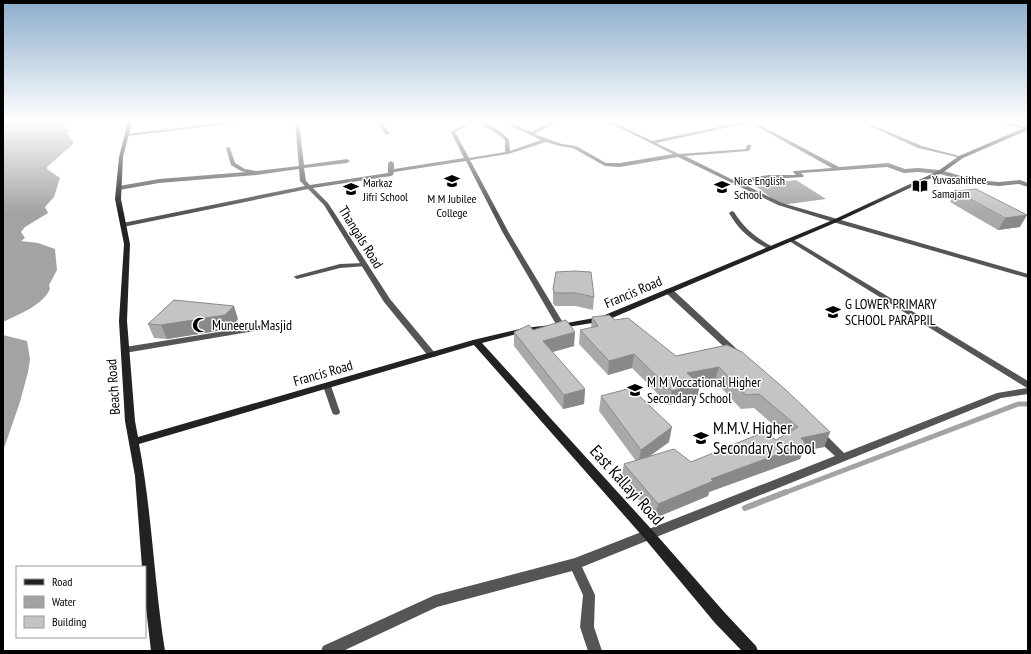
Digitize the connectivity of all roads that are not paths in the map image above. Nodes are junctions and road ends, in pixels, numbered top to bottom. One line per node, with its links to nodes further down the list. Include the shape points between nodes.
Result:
1 (122, 153): 25 (main road, Beach Road)
2 (229, 153): 21 (street, via 233,164 242,170)
3 (300, 153): 17 (street, Thangals Road)
4 (465, 153): 14 (street)
5 (508, 153): 14 (street)
6 (584, 153): 12 (street, via 606,164 620,165)
7 (674, 153): 12 (street)
8 (713, 153): 12 (street)
9 (809, 153): 18 (street)
10 (943, 153): 13 (street)
11 (971, 153): 13 (main road, Francis Road)
12 (679, 155): 22 (street)
13 (961, 157): 20 (main road, Francis Road)
14 (468, 158): 19 (street); 37 (street, via 506,233)
15 (346, 161): 17 (street)
16 (391, 163): 19 (street)
17 (301, 167): 21 (street); 24 (street, Thangals Road, via 303,182)
18 (839, 169): 20 (street, via 888,165 904,171); 22 (street, via 796,172 801,176)
19 (392, 171): 24 (street, via 391,174)
20 (940, 172): 23 (street, via 976,182 1020,182); 27 (main road, Francis Road)
21 (256, 173): 25 (street, via 166,180)
22 (734, 181): 27 (street, via 780,204)
23 (1028, 185)
24 (308, 187): 28 (street); 31 (street, Thangals Road, via 326,204)
25 (119, 188): 28 (main road, Beach Road, via 118,200)
26 (732, 213): 30 (lane, via 739,226)
27 (835, 221): 29 (main road, Francis Road); 33 (street)
28 (123, 225): 40 (main road, Beach Road, via 127,244 123,321)
29 (791, 240): 30 (main road, Francis Road); 43 (street)
30 (771, 248): 36 (main road, Francis Road)
31 (364, 265): 35 (lane, via 340,266); 41 (street, Thangals Road, via 387,300)
32 (1028, 270): 33 (street)
33 (1015, 272): 34 (street)
34 (1028, 276)
35 (298, 277)
36 (669, 291): 37 (main road, Francis Road, via 602,319); 42 (street)
37 (561, 326): 39 (main road, Francis Road, via 524,330)
38 (263, 327): 40 (street)
39 (476, 342): 41 (main road, Francis Road); 50 (main road, East Kallayi Road)
40 (125, 350): 48 (main road, Beach Road)
41 (432, 355): 44 (main road, Francis Road)
42 (744, 360)
43 (1028, 385)
44 (327, 386): 46 (lane); 48 (main road, Francis Road)
45 (1028, 391): 49 (street, via 1000,395)
46 (336, 412)
47 (809, 425): 49 (street)
48 (134, 442): 53 (main road, Beach Road, via 140,476 152,616)
49 (842, 457): 50 (street)
50 (649, 535): 51 (street); 55 (main road, East Kallayi Road)
51 (575, 564): 52 (street, via 435,601); 54 (street, via 589,595 586,627)
52 (334, 650)
53 (158, 651)
54 (595, 651)
55 (751, 651)

